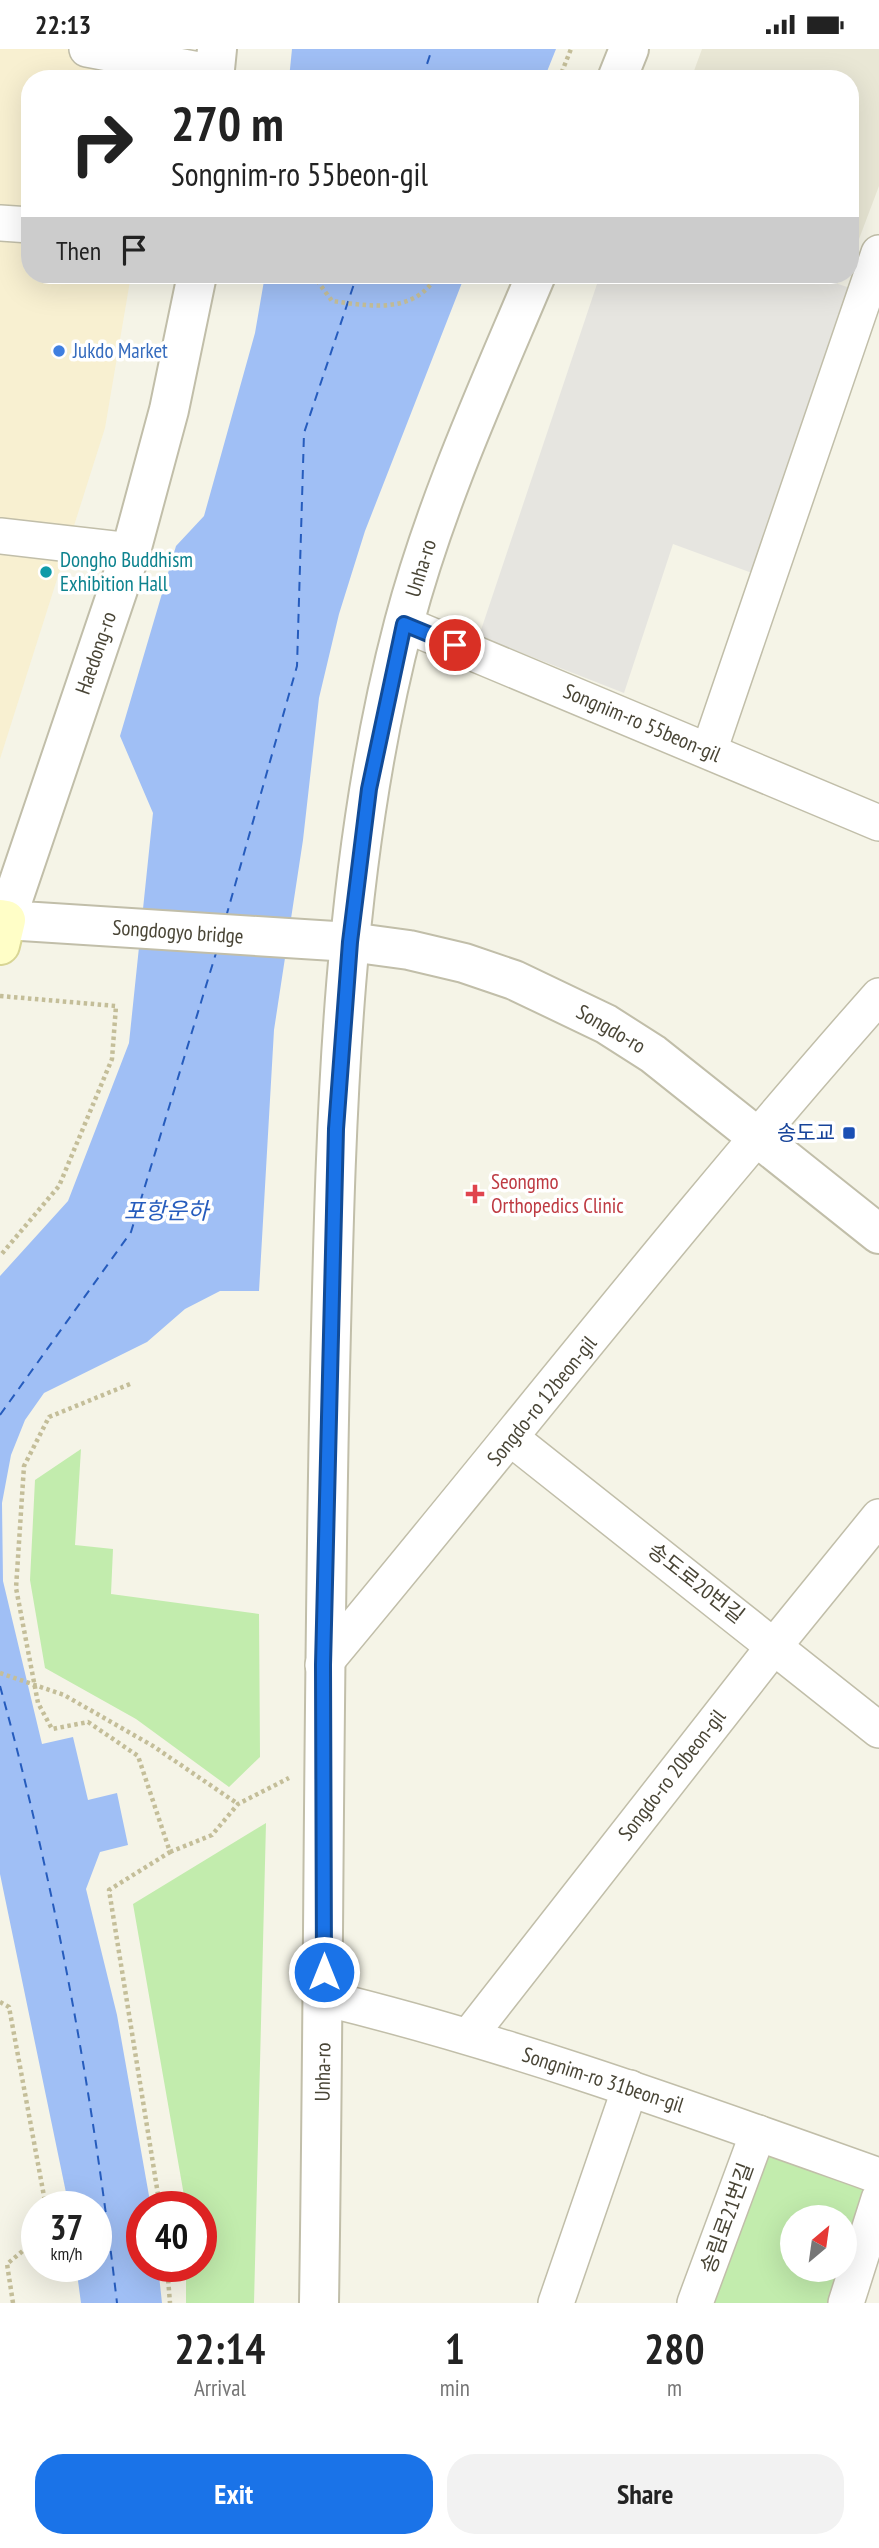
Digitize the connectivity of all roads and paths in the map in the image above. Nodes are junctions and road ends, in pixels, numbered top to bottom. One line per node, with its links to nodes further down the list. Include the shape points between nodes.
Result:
1 (87, 49): 4 (street)
2 (571, 49): 5 (path)
3 (629, 49): 6 (street)
4 (215, 67)
5 (563, 70)
6 (621, 70)
7 (0, 223): 8 (street)
8 (21, 224)
9 (870, 269): 17 (street)
10 (195, 284): 15 (street, Haedong-ro, via 169,410)
11 (320, 284): 12 (path, via 332,301 381,308 415,298)
12 (428, 284)
13 (532, 284): 16 (street, Unha-ro, via 441,507)
14 (0, 536): 15 (street)
15 (131, 551): 19 (street, Haedong-ro)
16 (404, 624): 17 (street, Songnim-ro 55beon-gil); 21 (street, Unha-ro, via 369,789)
17 (709, 751): 18 (street, Songnim-ro 55beon-gil)
18 (879, 823)
19 (2, 928): 20 (street, Songdogyo bridge, via 67,923)
20 (289, 939): 21 (street, Songdo-ro)
21 (350, 942): 24 (street, Songdo-ro, via 464,963 561,1000 653,1053); 31 (street, Unha-ro, via 336,1129)
22 (0, 996): 26 (path, via 116,1006 111,1059 59,1186)
23 (879, 996): 24 (street, Songdo-ro 12beon-gil)
24 (757, 1135): 25 (street, Songdo-ro); 28 (street, Songdo-ro 12beon-gil)
25 (879, 1234)
26 (0, 1256)
27 (130, 1384): 36 (path, via 49,1417 24,1466 16,1588 38,1703 52,1729 88,1722 138,1756)
28 (512, 1439): 30 (street, 송도로20번길); 31 (street, Songdo-ro 12beon-gil)
29 (879, 1517): 30 (street, Songdo-ro 20beon-gil)
30 (775, 1645): 33 (street, 송도로20번길); 39 (street, Songdo-ro 20beon-gil)
31 (323, 1665): 34 (street, Unha-ro)
32 (0, 1672): 35 (path, bridge, via 64,1695 153,1746)
33 (879, 1730)
34 (323, 1762): 35 (path); 37 (street, Unha-ro)
35 (238, 1804): 36 (path, via 212,1835)
36 (170, 1852): 44 (path, via 109,1890)
37 (324, 1998): 39 (street, Songnim-ro 31beon-gil); 50 (street, Unha-ro)
38 (0, 2002): 43 (path, via 9,2007)
39 (469, 2036): 40 (street, Songnim-ro 31beon-gil)
40 (630, 2088): 41 (street, Songnim-ro 31beon-gil); 51 (street)
41 (758, 2133): 42 (street, Songnim-ro 31beon-gil); 52 (street, 송림로21번길)
42 (879, 2176)
43 (43, 2191)
44 (157, 2191)
45 (879, 2199): 53 (street)
46 (21, 2252): 48 (path, via 7,2264)
47 (168, 2282): 49 (path)
48 (13, 2303)
49 (170, 2303)
50 (319, 2303)
51 (556, 2303)
52 (695, 2303)
53 (846, 2303)

